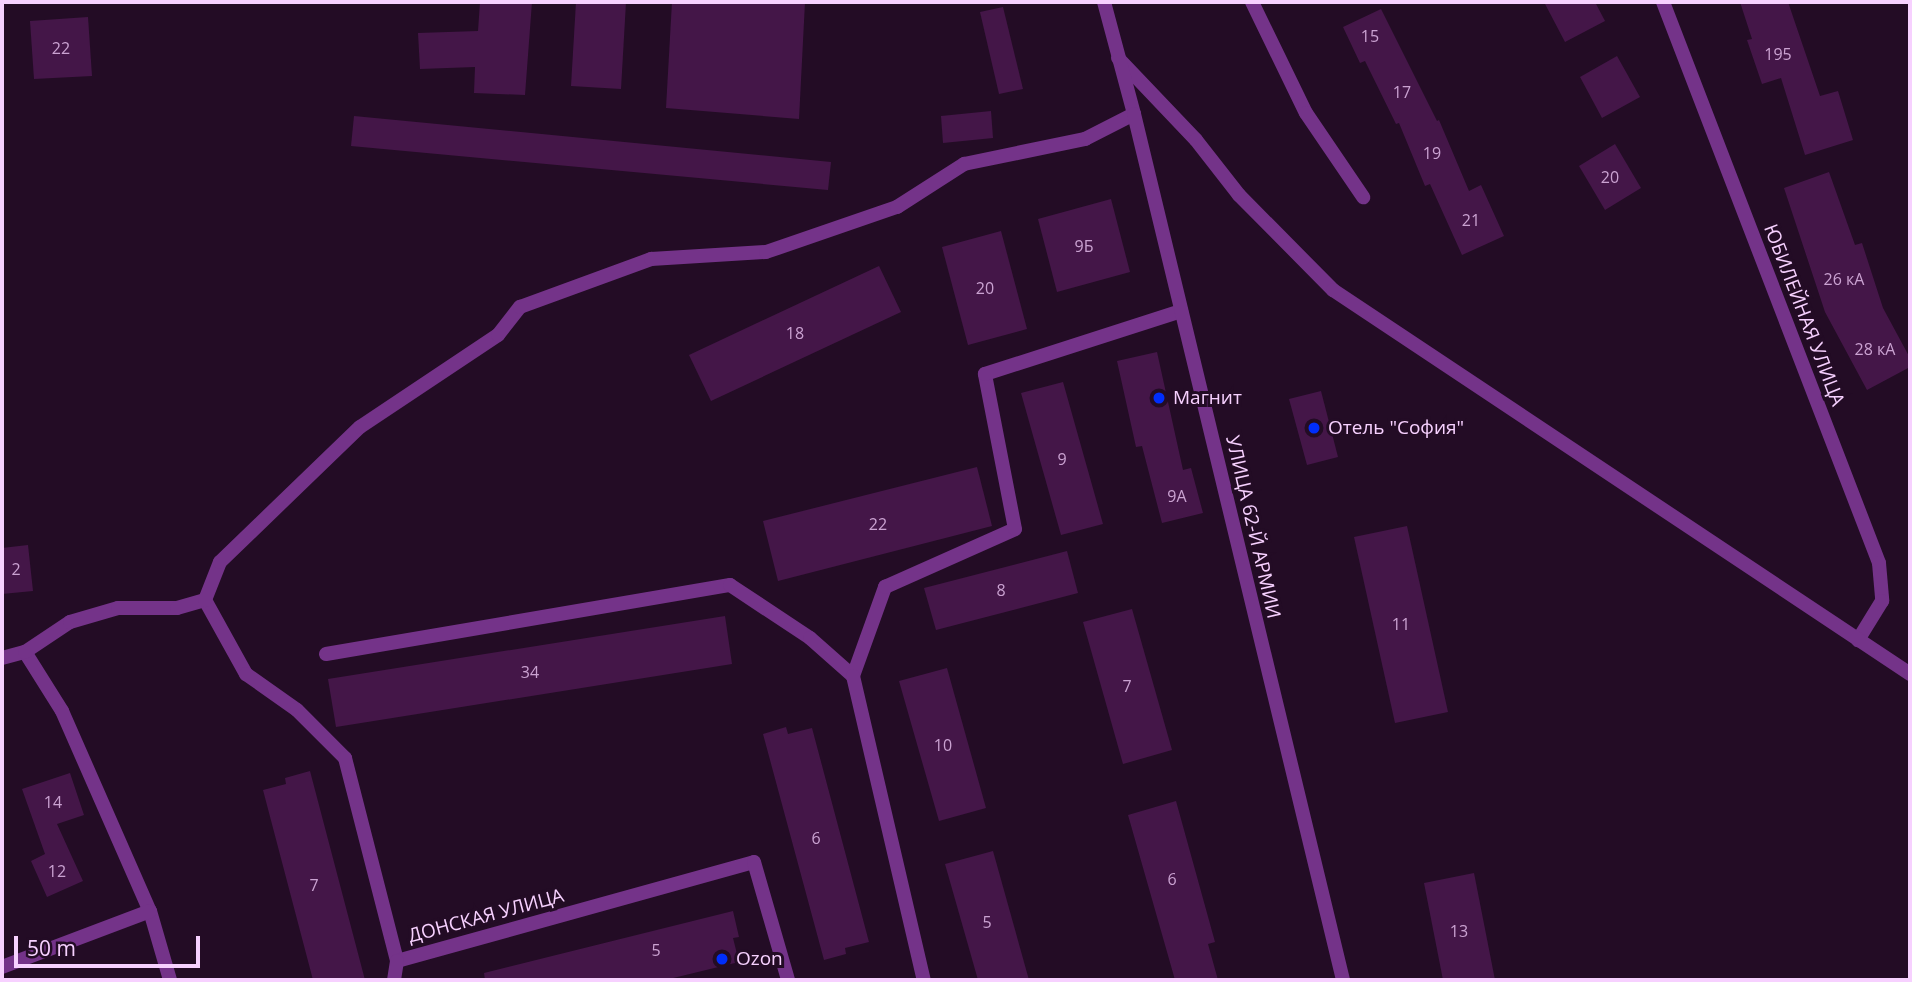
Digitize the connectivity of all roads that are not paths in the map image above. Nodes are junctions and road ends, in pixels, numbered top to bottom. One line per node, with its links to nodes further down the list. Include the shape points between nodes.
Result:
1 (1104, 2): 4 (street, УЛИЦА 62-Й АРМИИ)
2 (1252, 2): 6 (street, via 1306,113)
3 (1663, 2): 9 (street, ЮБИЛЕЙНАЯ УЛИЦА, via 1879,563 1882,601)
4 (1118, 58): 5 (street, УЛИЦА 62-Й АРМИИ); 9 (street, via 1196,140 1239,195 1333,290)
5 (1134, 114): 7 (street, УЛИЦА 62-Й АРМИИ); 8 (street, via 1085,139 964,164 897,207 766,252 650,259 520,307 498,335 360,427 220,562)
6 (1363, 197)
7 (1181, 311): 14 (street, via 985,374 1016,529 885,587); 22 (street, УЛИЦА 62-Й АРМИИ)
8 (205, 600): 10 (street, via 177,608 118,608 82,618); 16 (street, ДОНСКАЯ УЛИЦА, via 246,674 297,710 345,758)
9 (1858, 640): 13 (street)
10 (25, 652): 12 (street); 15 (street, via 62,711)
11 (326, 654): 14 (street, via 730,585 810,638)
12 (2, 658)
13 (1910, 674)
14 (853, 676): 21 (street)
15 (150, 911): 17 (street); 18 (street)
16 (397, 961): 19 (street); 20 (street, ДОНСКАЯ УЛИЦА, via 754,862)
17 (2, 967)
18 (170, 980)
19 (394, 980)
20 (788, 980)
21 (924, 980)
22 (1343, 980)

